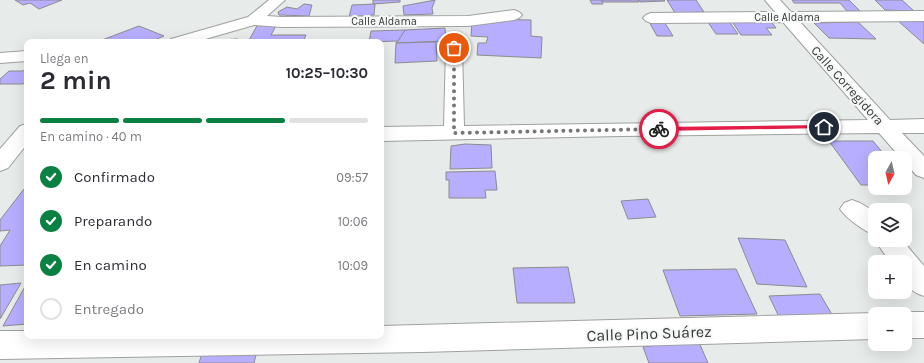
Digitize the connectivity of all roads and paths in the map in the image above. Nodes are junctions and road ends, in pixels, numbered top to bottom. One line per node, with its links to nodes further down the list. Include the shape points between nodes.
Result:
1 (278, 0): 7 (street)
2 (772, 0): 5 (street, Calle Corregidora)
3 (514, 15): 7 (street, Calle Aldama, via 468,21)
4 (924, 16): 5 (street, Calle Aldama)
5 (787, 17): 6 (street, Calle Aldama); 12 (street, Calle Corregidora)
6 (651, 18)
7 (253, 20): 8 (street)
8 (187, 39)
9 (454, 48): 14 (street)
10 (24, 56): 11 (street)
11 (0, 58)
12 (886, 126): 13 (street); 14 (street); 18 (street, Calle Corregidora)
13 (924, 126)
14 (454, 133): 15 (street)
15 (384, 134)
16 (24, 136): 17 (street)
17 (0, 163)
18 (924, 170)
19 (852, 209): 20 (street)
20 (868, 219)
21 (894, 247): 22 (street)
22 (924, 285)
23 (912, 325): 24 (street)
24 (924, 325)
25 (868, 326): 26 (street, Calle Pino Suárez, via 422,339)
26 (0, 345)

